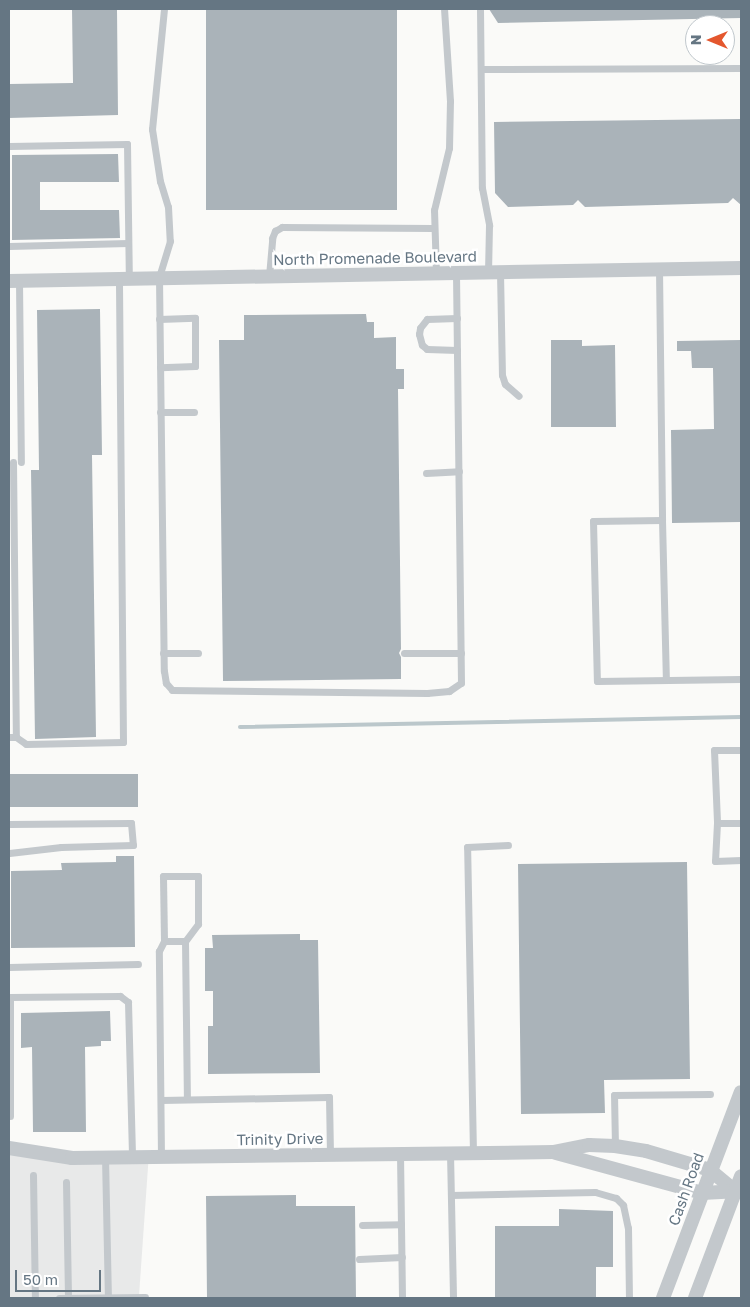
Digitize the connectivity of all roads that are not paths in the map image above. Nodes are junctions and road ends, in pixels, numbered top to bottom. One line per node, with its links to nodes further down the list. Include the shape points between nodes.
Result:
1 (164, 9): 16 (lane, via 152,129 160,181 168,207 170,241)
2 (444, 9): 7 (lane, via 450,100 449,148 434,210)
3 (480, 9): 5 (lane)
4 (741, 68): 5 (lane)
5 (481, 69): 12 (lane, via 482,188)
6 (9, 146): 8 (lane, via 127,144)
7 (433, 228): 13 (lane); 15 (lane, via 282,227 272,238)
8 (128, 243): 9 (lane); 17 (lane)
9 (9, 246)
10 (741, 268): 11 (street, North Promenade Boulevard)
11 (659, 269): 12 (street, North Promenade Boulevard); 30 (lane)
12 (494, 272): 14 (street, North Promenade Boulevard); 23 (lane, via 502,376 505,384)
13 (436, 273): 14 (street, North Promenade Boulevard); 15 (street, North Promenade Boulevard)
14 (456, 273): 19 (lane)
15 (270, 276): 16 (street, North Promenade Boulevard)
16 (159, 278): 17 (street, North Promenade Boulevard); 20 (lane)
17 (124, 279): 18 (street, North Promenade Boulevard); 39 (lane, via 123,742 26,744)
18 (14, 281): 27 (lane)
19 (457, 318): 21 (lane); 21 (lane, via 427,319 419,334 422,345 427,349)
20 (159, 319): 22 (lane); 22 (lane, via 195,318 196,366)
21 (457, 350): 28 (lane)
22 (160, 367): 24 (lane)
23 (519, 396)
24 (160, 412): 25 (lane); 33 (lane)
25 (194, 412)
26 (12, 462): 31 (lane)
27 (21, 462)
28 (459, 472): 29 (lane); 36 (lane)
29 (426, 473)
30 (662, 520): 38 (lane); 38 (lane, via 593,521 597,681)
31 (12, 561): 32 (lane)
32 (12, 583): 39 (lane)
33 (163, 653): 34 (lane); 36 (lane, via 166,683 172,690 353,693 449,691 461,683)
34 (198, 653)
35 (404, 653): 36 (lane)
36 (461, 653)
37 (741, 679): 38 (lane)
38 (666, 680)
39 (12, 737)
40 (741, 750): 41 (lane, via 714,750)
41 (717, 823): 42 (lane); 46 (lane, via 715,861)
42 (741, 823)
43 (9, 824): 45 (lane, via 131,823 132,845 61,847)
44 (508, 845): 61 (lane, via 467,847)
45 (9, 853)
46 (741, 860)
47 (164, 941): 48 (lane); 48 (lane, via 163,876 198,876 198,924); 55 (lane, via 159,951)
48 (184, 941): 54 (lane)
49 (138, 964): 50 (lane)
50 (9, 967)
51 (9, 997): 56 (lane); 65 (lane, via 120,996 128,1002)
52 (741, 1092): 67 (street, Cash Road)
53 (710, 1094): 57 (lane, via 614,1095)
54 (187, 1099): 55 (lane); 63 (lane, via 329,1097)
55 (161, 1100): 66 (lane)
56 (10, 1116)
57 (615, 1146): 59 (street, Trinity Drive, via 589,1145); 67 (street, Trinity Drive, via 646,1151)
58 (9, 1148): 64 (street, Trinity Drive, via 72,1158)
59 (552, 1152): 61 (street, Trinity Drive); 71 (street, Trinity Drive)
60 (450, 1153): 61 (street, Trinity Drive); 62 (street, Trinity Drive); 73 (lane)
61 (473, 1153)
62 (400, 1154): 63 (street, Trinity Drive); 74 (lane)
63 (330, 1155): 66 (street, Trinity Drive)
64 (105, 1157): 65 (street, Trinity Drive); 78 (lane)
65 (132, 1157): 66 (street, Trinity Drive)
66 (161, 1157)
67 (710, 1170): 71 (street, Cash Road); 72 (street, Trinity Drive)
68 (33, 1175): 80 (lane)
69 (741, 1176): 72 (street)
70 (66, 1182): 82 (lane)
71 (702, 1193): 72 (street, Trinity Drive); 86 (street, Cash Road)
72 (738, 1193): 87 (street)
73 (451, 1195): 84 (lane); 85 (lane, via 595,1192 616,1198 623,1206 628,1228)
74 (401, 1224): 75 (lane); 76 (lane)
75 (362, 1225)
76 (402, 1257): 77 (lane); 83 (lane)
77 (359, 1259)
78 (108, 1297): 79 (lane); 82 (lane)
79 (145, 1297)
80 (35, 1298)
81 (59, 1298): 82 (lane)
82 (68, 1298)
83 (402, 1298)
84 (453, 1298)
85 (629, 1298)
86 (664, 1298)
87 (695, 1298)

